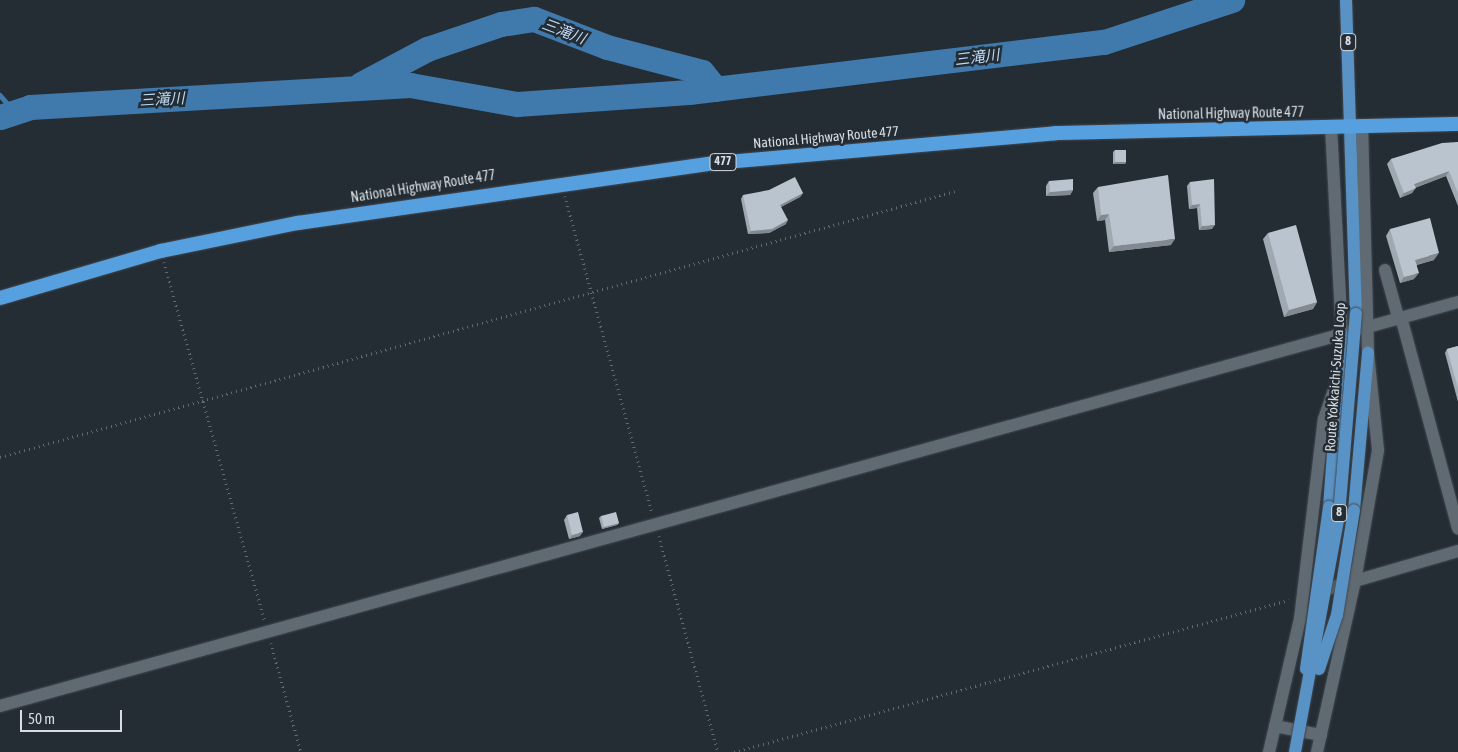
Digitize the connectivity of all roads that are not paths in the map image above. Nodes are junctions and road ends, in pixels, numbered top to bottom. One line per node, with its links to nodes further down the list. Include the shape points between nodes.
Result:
1 (1346, 0): 3 (main road, Route Yokkaichi-Suzuka Loop / 8, via 1350,83)
2 (1458, 124): 3 (highway, National Highway Route 477 / 477)
3 (1357, 125): 4 (highway, National Highway Route 477 / 477); 9 (street); 18 (main road, Route Yokkaichi-Suzuka Loop / 8, bridge, via 1356,314 1339,515)
4 (1332, 126): 6 (highway, National Highway Route 477 / 477, via 1055,134 715,163 298,223 161,251); 10 (street)
5 (1386, 270): 8 (street)
6 (0, 298)
7 (1458, 302): 8 (street)
8 (1399, 317): 9 (street); 13 (street)
9 (1370, 327): 10 (street); 11 (street)
10 (1342, 334): 12 (main road, 8); 17 (street)
11 (1368, 353): 15 (street, via 1378,450); 18 (main road, 8, bridge, via 1354,510 1338,615)
12 (1338, 380): 16 (street, via 1324,419); 18 (main road, 8, bridge, via 1329,507 1307,638)
13 (1458, 528)
14 (1458, 551): 15 (street)
15 (1355, 581): 16 (street); 20 (street)
16 (1303, 596): 19 (street)
17 (0, 706)
18 (1305, 709): 22 (main road, Route Yokkaichi-Suzuka Loop / 8, bridge)
19 (1275, 726): 20 (street); 21 (street)
20 (1321, 736): 23 (street)
21 (1269, 752)
22 (1295, 752)
23 (1317, 752)

